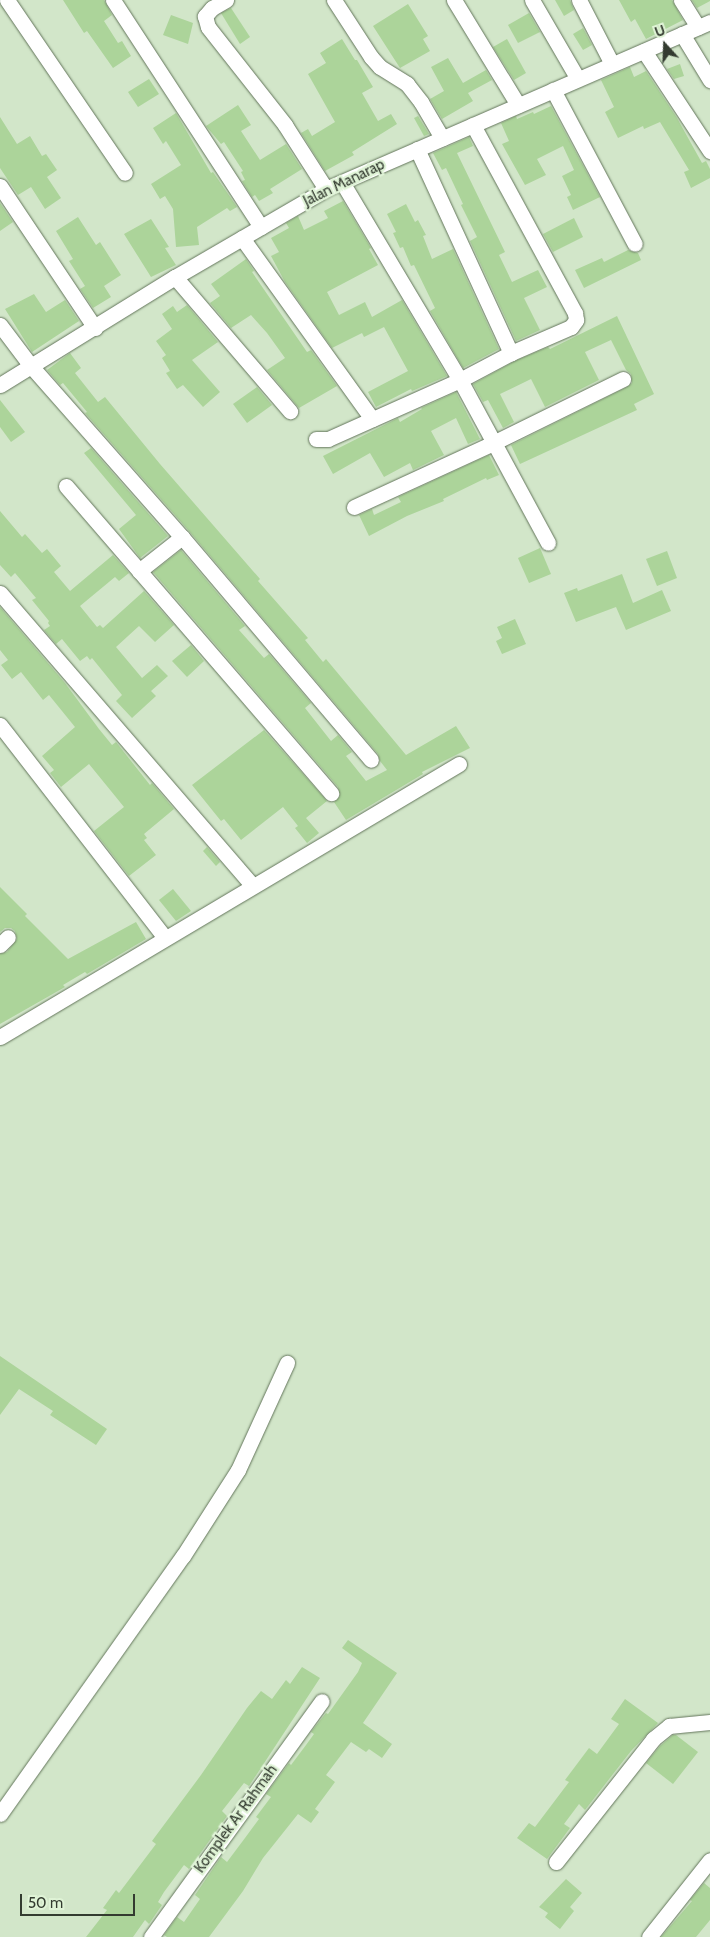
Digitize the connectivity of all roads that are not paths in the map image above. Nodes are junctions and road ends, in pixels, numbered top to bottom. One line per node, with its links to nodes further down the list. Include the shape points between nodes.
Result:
1 (7, 0): 21 (street)
2 (113, 0): 25 (street)
3 (226, 0): 24 (street, via 205,16 208,27 285,125)
4 (334, 0): 18 (street, via 370,57 407,84)
5 (454, 0): 16 (street)
6 (532, 0): 13 (street)
7 (579, 0): 12 (street)
8 (681, 0): 9 (street)
9 (704, 25): 10 (street, Jalan Manarap)
10 (682, 34): 11 (street, Jalan Manarap); 14 (street)
11 (644, 51): 12 (street, Jalan Manarap); 20 (street)
12 (612, 64): 13 (street, Jalan Manarap)
13 (578, 79): 15 (street, Jalan Manarap)
14 (710, 80)
15 (553, 90): 16 (street, Jalan Manarap); 27 (street)
16 (518, 105): 17 (street, Jalan Manarap)
17 (473, 125): 18 (street, Jalan Manarap); 31 (street, via 575,313 576,320 570,327)
18 (442, 138): 19 (street, Jalan Manarap)
19 (417, 149): 22 (street, Jalan Manarap); 31 (street)
20 (710, 151)
21 (125, 173)
22 (342, 182): 24 (street, Jalan Manarap); 34 (street)
23 (0, 186): 30 (street)
24 (326, 189): 25 (street, Jalan Manarap)
25 (261, 226): 26 (street, Jalan Manarap)
26 (242, 238): 28 (street, Jalan Manarap); 37 (street)
27 (635, 244)
28 (175, 277): 30 (street, Jalan Manarap); 36 (street)
29 (0, 325): 32 (street)
30 (95, 328): 32 (street, Jalan Manarap)
31 (511, 353): 34 (street)
32 (31, 366): 35 (street, Jalan Manarap); 42 (street)
33 (623, 379): 39 (street)
34 (460, 380): 37 (street); 39 (street)
35 (0, 385)
36 (290, 411)
37 (372, 419): 38 (street, via 328,439)
38 (316, 440)
39 (493, 443): 41 (street); 43 (street)
40 (66, 486): 44 (street)
41 (354, 507)
42 (182, 538): 44 (street); 47 (street)
43 (548, 543)
44 (139, 570): 49 (street)
45 (0, 593): 50 (street)
46 (0, 725): 51 (street)
47 (371, 760)
48 (459, 764): 50 (street)
49 (331, 793)
50 (252, 886): 51 (street)
51 (165, 938): 52 (street)
52 (0, 1037)
53 (287, 1363): 56 (street, via 238,1470 188,1548)
54 (322, 1701): 59 (street, Komplek Ar Rahmah)
55 (710, 1722): 58 (street, via 669,1726 653,1739)
56 (0, 1814)
57 (710, 1860): 60 (street)
58 (556, 1862)
59 (151, 1937)
60 (649, 1937)

